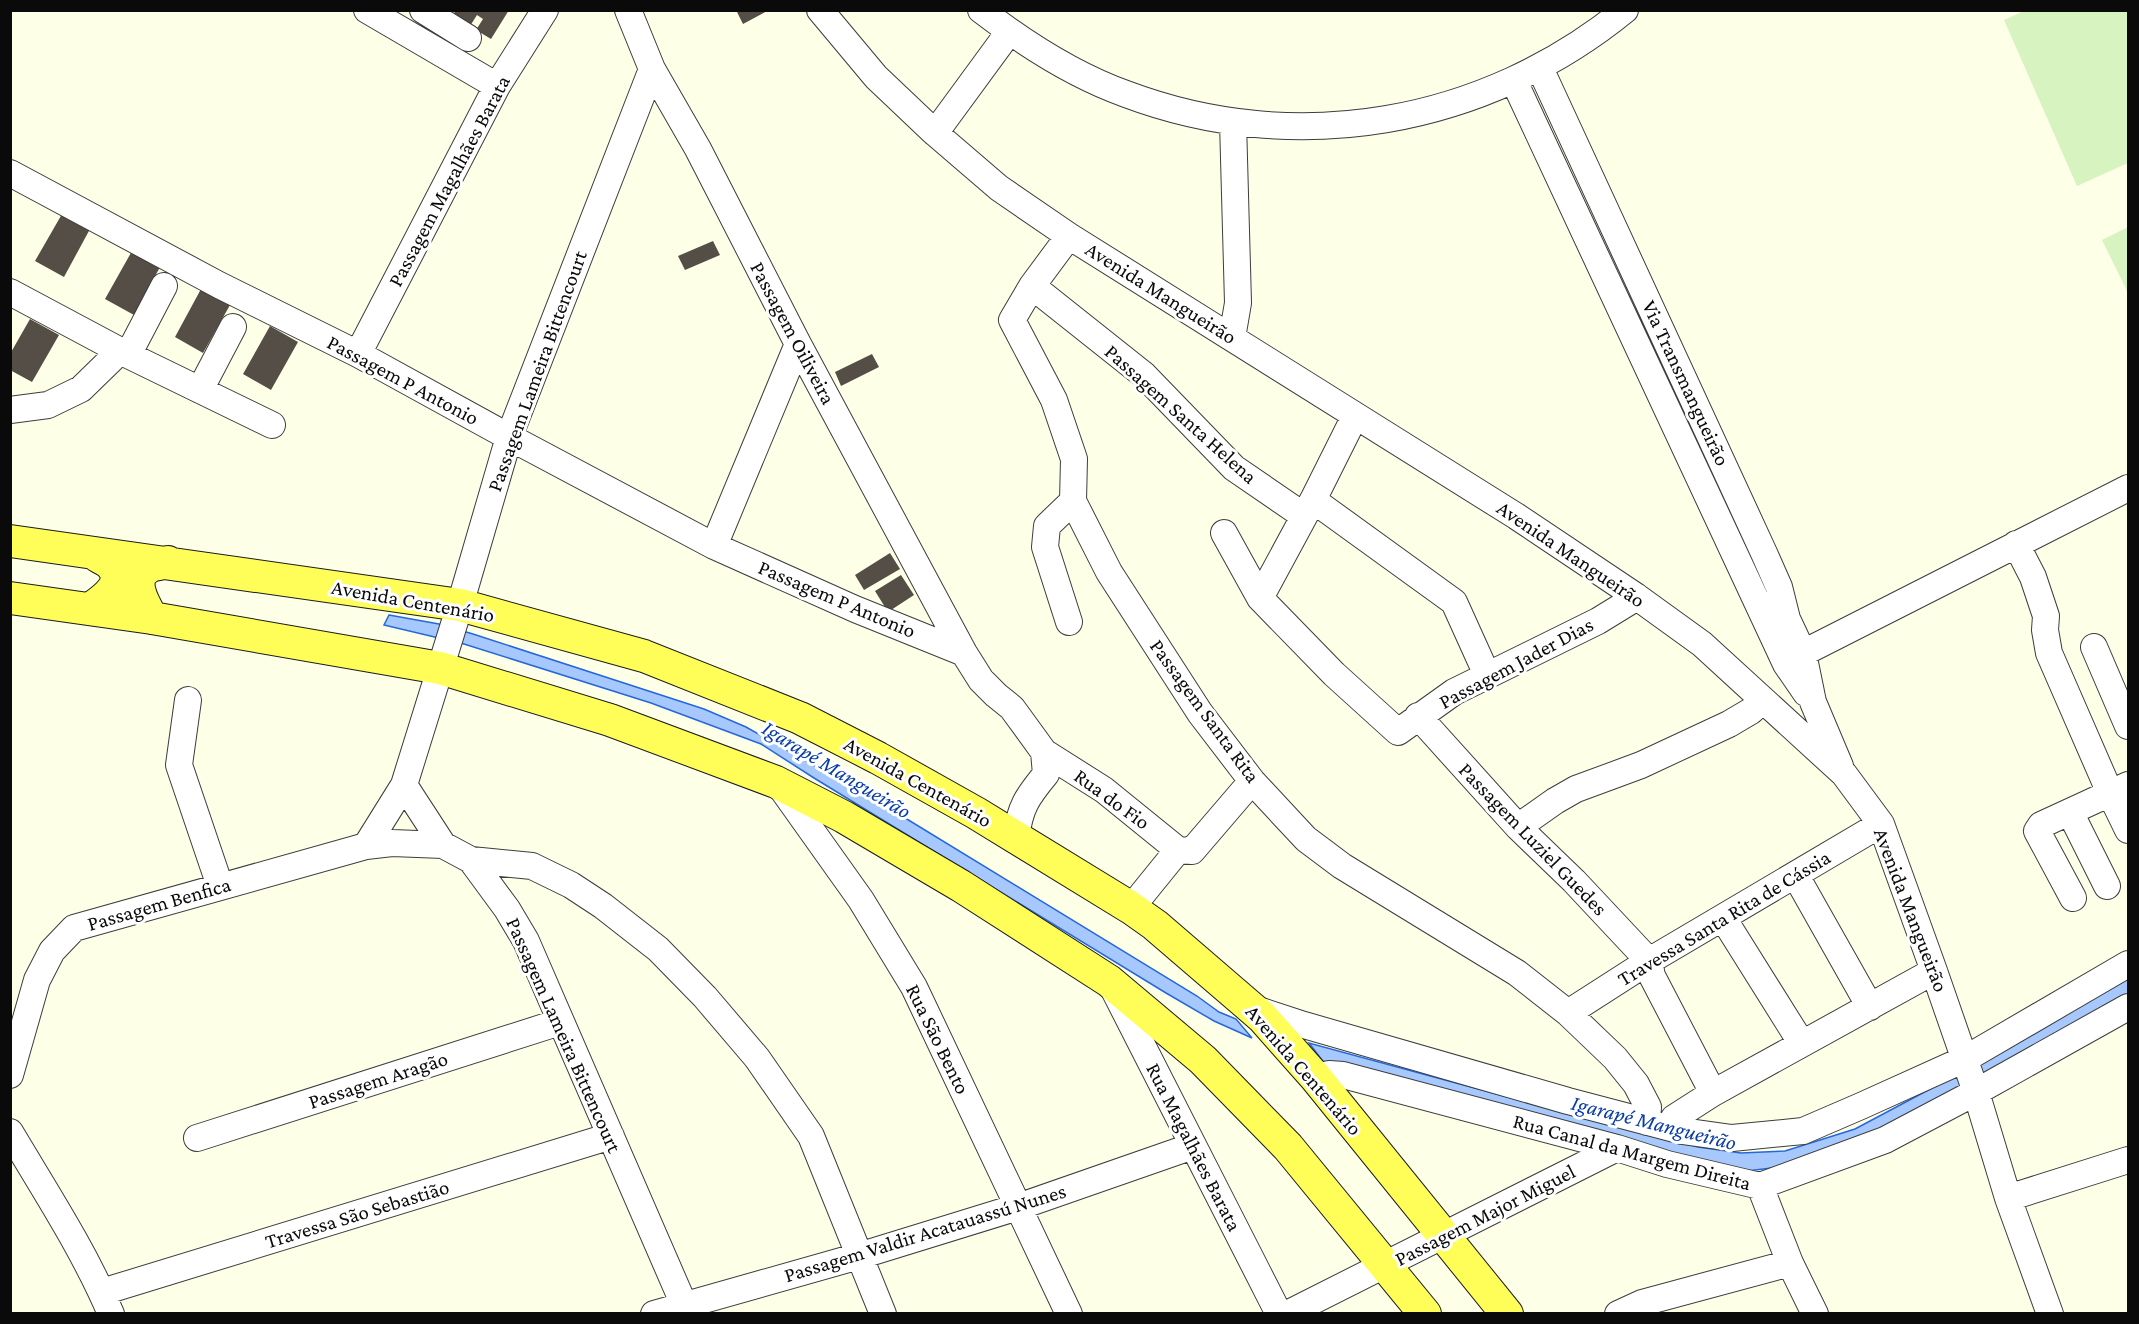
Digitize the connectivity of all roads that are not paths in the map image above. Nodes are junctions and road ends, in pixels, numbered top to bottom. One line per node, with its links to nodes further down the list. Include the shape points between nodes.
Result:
1 (367, 10): 13 (street)
2 (544, 10): 13 (street, Passagem Magalhães Barata)
3 (628, 10): 11 (street, Passagem Oiliveira)
4 (820, 10): 15 (street, Avenida Mangueirão, via 876,77)
5 (981, 10): 8 (street)
6 (1625, 10): 10 (street, via 1600,31)
7 (428, 12): 9 (street)
8 (1009, 32): 14 (street, via 1074,72 1125,94 1178,111); 15 (street)
9 (468, 38)
10 (1540, 68): 12 (street); 48 (street, Via Transmangueirão, via 1764,553)
11 (652, 69): 23 (street, Passagem Oiliveira, via 698,149); 30 (street, Passagem Lameira Bittencourt)
12 (1514, 81): 14 (street, via 1452,105 1398,118 1343,125); 54 (street, Via Transmangueirão, via 1786,664)
13 (497, 86): 25 (street, Passagem Magalhães Barata)
14 (1233, 122): 22 (street, via 1238,303)
15 (935, 133): 17 (street, Avenida Mangueirão, via 999,188)
16 (10, 173): 25 (street, Passagem P Antonio)
17 (1069, 236): 19 (street, Passagem Santa Rita); 22 (street, Avenida Mangueirão)
18 (164, 286): 24 (street)
19 (1032, 286): 32 (street, Passagem Santa Rita, via 1012,320 1054,400 1074,459); 33 (street, Passagem Santa Helena, via 1144,375 1234,468)
20 (10, 292): 24 (street)
21 (233, 327): 26 (street)
22 (1232, 338): 28 (street, Avenida Mangueirão)
23 (798, 344): 37 (street); 49 (street, Passagem Oiliveira)
24 (124, 353): 26 (street); 27 (street, via 81,389 48,405)
25 (358, 354): 30 (street, Passagem P Antonio)
26 (200, 390): 29 (street)
27 (10, 410)
28 (1355, 416): 33 (street); 40 (street, Avenida Mangueirão)
29 (272, 425)
30 (509, 437): 37 (street, Passagem P Antonio); 44 (street, Passagem Lameira Bittencourt)
31 (2128, 488): 36 (street)
32 (1073, 501): 46 (street, via 1047,526 1044,547); 59 (street, Passagem Santa Rita, via 1109,572 1200,713)
33 (1309, 508): 42 (street); 51 (street, Passagem Santa Helena, via 1454,602)
34 (1224, 533): 42 (street, Passagem Luziel Guedes)
35 (10, 541): 38 (main road, Avenida Centenário)
36 (2016, 544): 48 (street); 62 (street, via 2046,616 2049,653)
37 (714, 546): 49 (street, Passagem P Antonio)
38 (96, 555): 39 (main road, Avenida Centenário); 43 (main road, via 112,566 116,576 114,589)
39 (168, 562): 44 (main road, Avenida Centenário); 45 (main road, via 148,568 140,578 138,589)
40 (1637, 597): 51 (street, Passagem Jader Dias, via 1598,621); 53 (street, Avenida Mangueirão, via 1702,644)
41 (10, 598): 43 (main road)
42 (1260, 598): 55 (street, Passagem Luziel Guedes, via 1334,674)
43 (90, 609): 45 (main road)
44 (459, 609): 50 (street, Passagem Lameira Bittencourt); 67 (main road, Avenida Centenário, via 644,656 800,718)
45 (152, 618): 50 (main road)
46 (1069, 621)
47 (2094, 647): 56 (street)
48 (1803, 652): 54 (street, Via Transmangueirão)
49 (964, 653): 57 (street, Passagem Oiliveira, via 981,680 1012,708)
50 (442, 662): 60 (main road); 61 (street, Passagem Lameira Bittencourt)
51 (1487, 675): 55 (street, Passagem Jader Dias)
52 (188, 700): 73 (street, via 179,765)
53 (1763, 700): 58 (street, Avenida Mangueirão); 65 (street, via 1729,724 1641,765 1576,789)
54 (1814, 705): 58 (street, Via Transmangueirão)
55 (1408, 724): 65 (street, Passagem Luziel Guedes)
56 (2128, 726)
57 (1044, 752): 67 (street, via 1046,774 1018,815); 70 (street, Rua do Fio, via 1104,790)
58 (1844, 774): 64 (street, Avenida Mangueirão)
59 (1252, 781): 70 (street, via 1192,851); 85 (street, Passagem Santa Rita, via 1306,840 1516,973)
60 (776, 782): 81 (main road, via 961,886); 103 (street, Rua São Bento, via 861,900 914,987)
61 (404, 785): 68 (street, Passagem Lameira Bittencourt); 69 (street)
62 (2119, 789): 63 (street); 66 (street)
63 (2070, 812): 74 (street); 75 (street, via 2041,825 2037,831)
64 (1881, 825): 72 (street, Travessa Santa Rita de Cássia); 80 (street, Avenida Mangueirão)
65 (1518, 827): 78 (street, Passagem Luziel Guedes)
66 (2128, 830)
67 (1016, 837): 76 (main road, Avenida Centenário)
68 (443, 845): 69 (street, Passagem Benfica); 71 (street, Passagem Lameira Bittencourt)
69 (366, 846): 73 (street, Passagem Benfica)
70 (1178, 850): 76 (street)
71 (471, 860): 86 (street, Passagem Lameira Bittencourt, via 526,940); 105 (street, via 532,866 603,906 658,949 757,1058 811,1136)
72 (1796, 876): 77 (street, Travessa Santa Rita de Cássia); 82 (street)
73 (220, 886): 89 (street, Passagem Benfica, via 74,928 52,951 38,980)
74 (2107, 886)
75 (2073, 898)
76 (1131, 908): 84 (main road, Avenida Centenário)
77 (1723, 918): 78 (street, Travessa Santa Rita de Cássia); 87 (street)
78 (1649, 961): 85 (street, Travessa Santa Rita de Cássia); 92 (street, via 1652,976)
79 (2128, 964): 88 (street)
80 (1935, 971): 82 (street); 88 (street, Avenida Mangueirão)
81 (1109, 981): 98 (street, Rua Magalhães Barata); 107 (main road, via 1211,1068 1288,1148)
82 (1869, 1007): 87 (street)
83 (2128, 1007): 91 (street, Rua Canal da Margem Direita)
84 (1252, 1008): 90 (main road, Avenida Centenário); 93 (street)
85 (1568, 1013): 93 (street, Passagem Santa Rita, via 1615,1058 1635,1084 1648,1107)
86 (560, 1022): 96 (street, Passagem Lameira Bittencourt); 97 (street, Passagem Aragão)
87 (1802, 1044): 92 (street)
88 (1965, 1059): 91 (street, Avenida Mangueirão); 94 (street, via 1803,1131 1732,1138)
89 (10, 1075)
90 (1316, 1078): 99 (street, Rua Canal da Margem Direita, via 1343,1075); 104 (main road, Avenida Centenário)
91 (1976, 1092): 101 (street, Rua Canal da Margem Direita, via 1885,1140); 102 (street, Avenida Mangueirão)
92 (1713, 1094): 94 (street, via 1674,1118)
93 (1647, 1122): 94 (street)
94 (1682, 1131)
95 (10, 1132): 108 (street)
96 (611, 1136): 108 (street, Travessa São Sebastião); 109 (street, Passagem Lameira Bittencourt)
97 (196, 1138)
98 (1193, 1146): 103 (street, Passagem Valdir Acatauassú Nunes); 113 (street, Rua Magalhães Barata)
99 (1617, 1148): 101 (street, Rua Canal da Margem Direita); 104 (street, Passagem Major Miguel)
100 (2128, 1160): 102 (street)
101 (1760, 1186): 106 (street)
102 (2008, 1198): 119 (street, Avenida Mangueirão)
103 (1018, 1207): 105 (street, Passagem Valdir Acatauassú Nunes); 112 (street, Rua São Bento)
104 (1443, 1237): 107 (street, Passagem Major Miguel); 116 (main road, Avenida Centenário)
105 (859, 1256): 109 (street, Passagem Valdir Acatauassú Nunes); 111 (street)
106 (1790, 1263): 117 (street); 118 (street)
107 (1386, 1265): 114 (street, Passagem Major Miguel); 115 (main road)
108 (107, 1303)
109 (686, 1309): 110 (street, Passagem Valdir Acatauassú Nunes)
110 (654, 1314)
111 (883, 1314)
112 (1070, 1314)
113 (1279, 1314)
114 (1287, 1314)
115 (1425, 1314)
116 (1507, 1314)
117 (1618, 1314)
118 (1815, 1314)
119 (2050, 1314)

